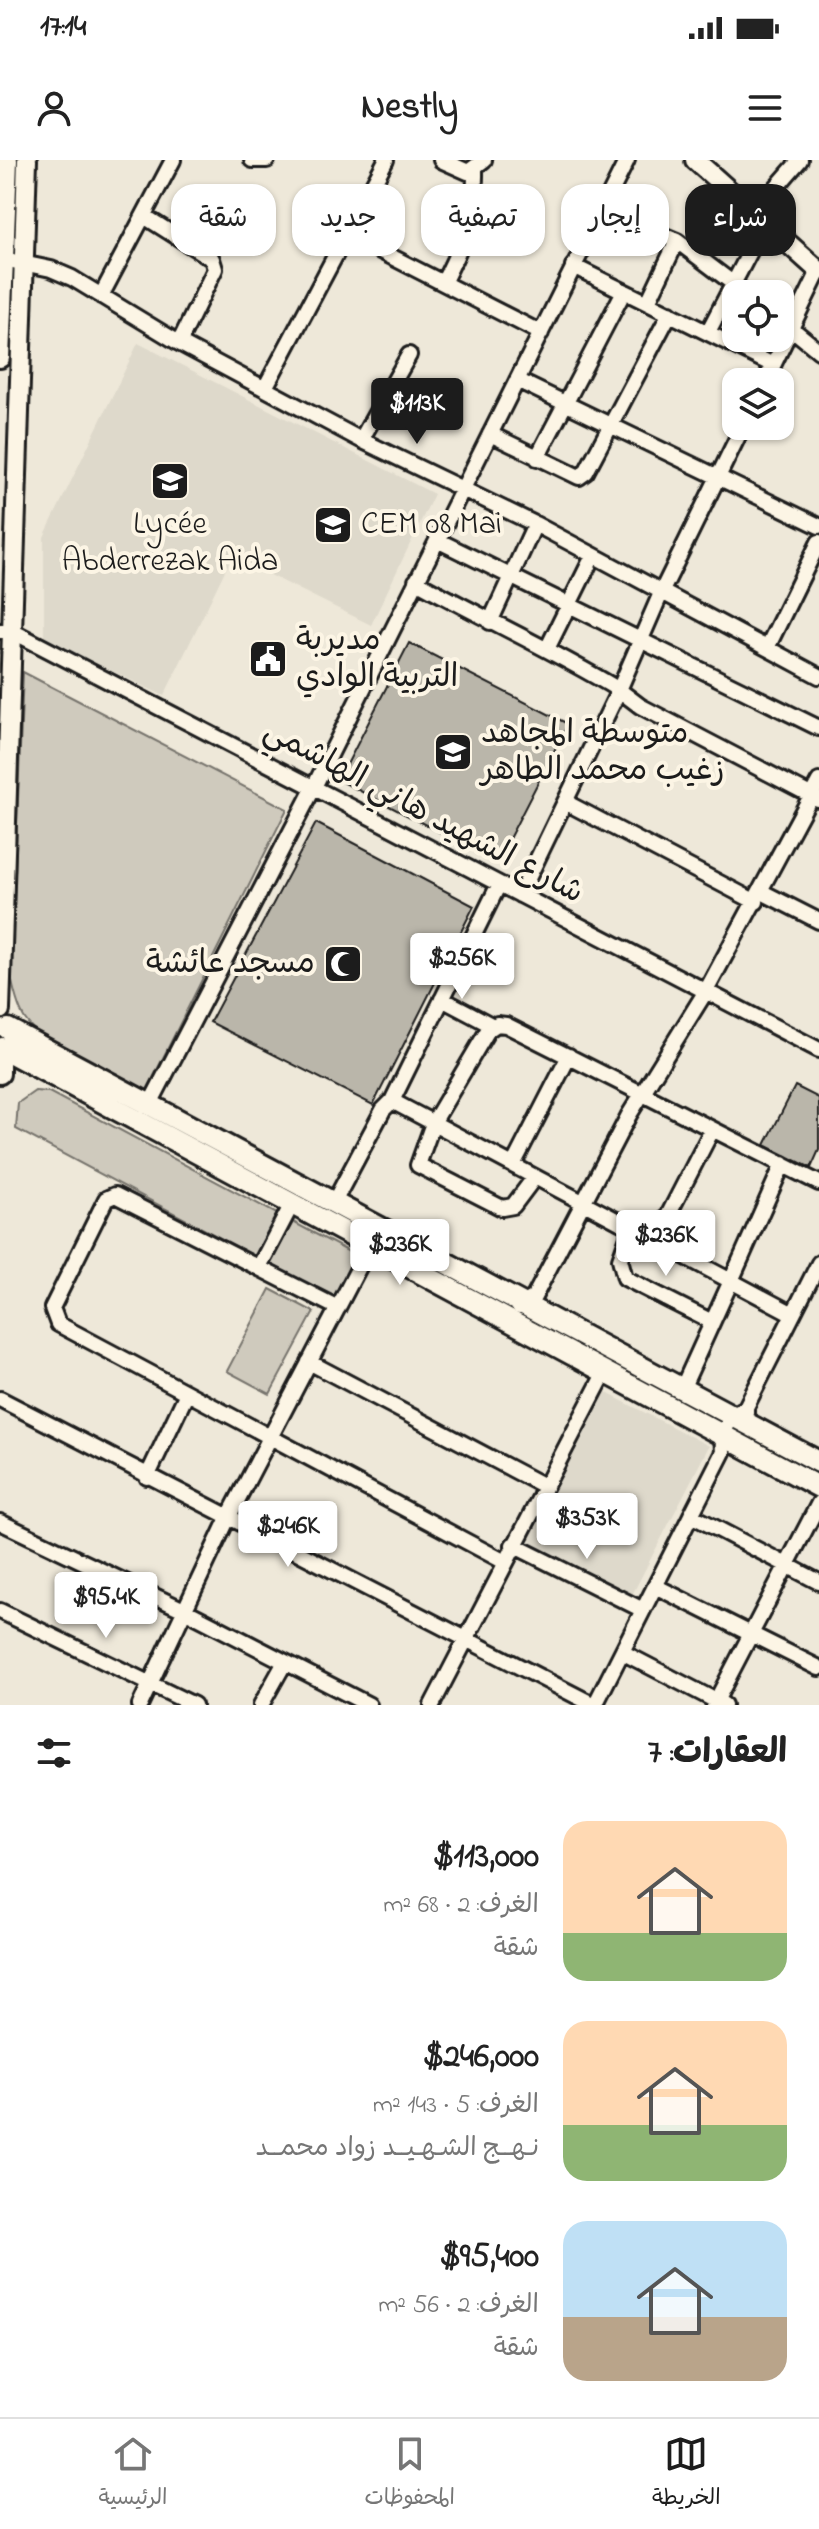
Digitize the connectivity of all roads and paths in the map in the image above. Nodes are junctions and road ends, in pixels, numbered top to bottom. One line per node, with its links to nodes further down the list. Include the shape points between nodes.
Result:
1 (8, 160): 16 (street)
2 (27, 160): 17 (street)
3 (173, 160): 18 (street)
4 (252, 160): 5 (street)
5 (267, 160)
6 (386, 160): 12 (street)
7 (441, 160): 11 (street, via 459,170)
8 (627, 160): 13 (street)
9 (695, 160): 14 (street)
10 (800, 160): 15 (street)
11 (479, 165): 32 (street, via 470,230)
12 (373, 184)
13 (615, 184)
14 (722, 184)
15 (783, 184)
16 (3, 211): 17 (street); 26 (street)
17 (25, 213): 27 (street)
18 (144, 216): 34 (street); 42 (street, via 212,259 215,269)
19 (669, 238): 20 (street)
20 (677, 241): 30 (street); 35 (street)
21 (796, 250): 29 (street)
22 (335, 256): 50 (street)
23 (390, 256): 32 (street)
24 (578, 256): 28 (street)
25 (744, 256): 31 (street)
26 (3, 259): 27 (street); 46 (street)
27 (23, 262): 34 (street, via 51,269); 67 (street)
28 (573, 266): 33 (street); 41 (street)
29 (819, 271): 37 (street)
30 (728, 280)
31 (733, 280)
32 (443, 283): 41 (street)
33 (624, 291): 35 (street); 51 (street)
34 (101, 296): 42 (street)
35 (648, 302): 38 (street)
36 (722, 303): 40 (street)
37 (794, 308)
38 (670, 313): 40 (street); 52 (street)
39 (794, 330): 43 (street)
40 (708, 332): 47 (street)
41 (541, 333): 49 (street)
42 (179, 343): 50 (street)
43 (819, 351)
44 (777, 352): 47 (street)
45 (409, 355): 54 (street)
46 (0, 358)
47 (773, 365): 48 (street)
48 (772, 368)
49 (517, 380): 51 (street); 53 (street)
50 (265, 388): 54 (street)
51 (565, 405): 52 (street); 56 (street)
52 (610, 426): 56 (street, via 579,477); 57 (street)
53 (490, 434): 56 (street); 58 (street)
54 (361, 440): 58 (street)
55 (736, 440): 57 (street)
56 (537, 458)
57 (718, 477): 60 (street); 66 (street)
58 (462, 488): 59 (street); 61 (street)
59 (535, 524): 63 (street); 64 (street)
60 (819, 526)
61 (437, 540): 64 (street); 65 (street)
62 (819, 542): 73 (street)
63 (593, 556): 66 (street); 68 (street)
64 (511, 573): 68 (street); 69 (street)
65 (416, 581): 69 (street); 78 (street)
66 (661, 593): 71 (street); 73 (street)
67 (7, 599): 70 (street)
68 (569, 603): 71 (street); 72 (street)
69 (490, 622): 72 (street)
70 (6, 631): 78 (street, شارع الشهيد هاني الهاشمي); 88 (street)
71 (640, 640): 75 (street); 76 (street)
72 (548, 647): 75 (street)
73 (767, 648): 74 (street)
74 (819, 676)
75 (619, 690): 79 (street); 80 (street)
76 (819, 728)
77 (819, 781): 79 (street)
78 (314, 787): 81 (street, شارع الشهيد هاني الهاشمي); 94 (street)
79 (815, 798): 83 (street)
80 (565, 802): 82 (street); 83 (street)
81 (499, 884): 82 (street, شارع الشهيد هاني الهاشمي); 86 (street)
82 (520, 895): 85 (street, شارع الشهيد هاني الهاشمي)
83 (759, 897): 84 (street); 85 (street)
84 (819, 921)
85 (706, 991): 89 (street, شارع الشهيد هاني الهاشمي); 92 (street)
86 (442, 999): 87 (street); 93 (street)
87 (493, 1026): 90 (street, via 506,1025); 95 (street)
88 (2, 1034): 91 (street); 94 (main road); 103 (main road)
89 (819, 1050)
90 (569, 1056): 92 (street); 98 (street)
91 (0, 1074)
92 (642, 1093): 96 (street); 102 (street)
93 (392, 1101): 95 (street); 101 (street)
94 (150, 1104): 101 (main road)
95 (433, 1123): 98 (street); 99 (street, via 418,1159 422,1168 502,1208 513,1206)
96 (712, 1130): 97 (street); 105 (street)
97 (783, 1164): 100 (street); 109 (street)
98 (513, 1165): 99 (street)
99 (534, 1178): 102 (street)
100 (819, 1183)
101 (334, 1202): 111 (main road)
102 (585, 1202): 104 (street); 111 (street)
103 (292, 1204): 106 (main road); 108 (street)
104 (631, 1228): 105 (street); 113 (street, via 620,1259 625,1278)
105 (655, 1241): 109 (street)
106 (370, 1246): 110 (street); 111 (main road)
107 (819, 1263): 112 (street)
108 (259, 1267): 110 (street); 117 (street, via 130,1200 115,1195 106,1199 53,1302 53,1316 58,1324)
109 (731, 1281): 112 (street); 113 (street)
110 (338, 1308): 114 (street)
111 (525, 1313): 115 (main road); 116 (main road)
112 (793, 1314): 119 (street)
113 (712, 1322): 116 (street)
114 (309, 1362): 120 (street); 124 (street)
115 (605, 1372): 121 (main road); 124 (street)
116 (682, 1389): 119 (main road)
117 (187, 1393): 120 (street); 123 (street)
118 (0, 1399): 123 (street)
119 (742, 1416): 121 (street); 122 (main road)
120 (270, 1436): 128 (street); 131 (street)
121 (727, 1444): 125 (main road); 127 (street)
122 (819, 1462)
123 (147, 1477): 128 (street)
124 (544, 1486): 130 (street)
125 (819, 1487)
126 (819, 1503): 132 (street)
127 (691, 1515): 132 (street); 134 (street)
128 (228, 1518): 137 (street); 139 (street)
129 (0, 1522): 137 (street)
130 (513, 1545): 131 (street); 135 (street)
131 (505, 1562): 139 (street)
132 (788, 1566): 133 (street); 138 (street)
133 (819, 1582)
134 (655, 1586): 135 (street); 138 (street)
135 (643, 1610): 140 (street)
136 (0, 1611): 143 (street)
137 (186, 1611): 141 (street); 143 (street)
138 (752, 1635): 142 (street); 144 (street)
139 (466, 1639): 149 (street); 150 (street)
140 (622, 1652): 144 (street); 150 (street)
141 (285, 1662): 147 (street); 148 (street)
142 (819, 1668)
143 (151, 1683): 145 (street); 146 (street)
144 (718, 1704)
145 (140, 1705)
146 (194, 1705)
147 (261, 1705)
148 (369, 1705)
149 (432, 1705)
150 (595, 1705)

